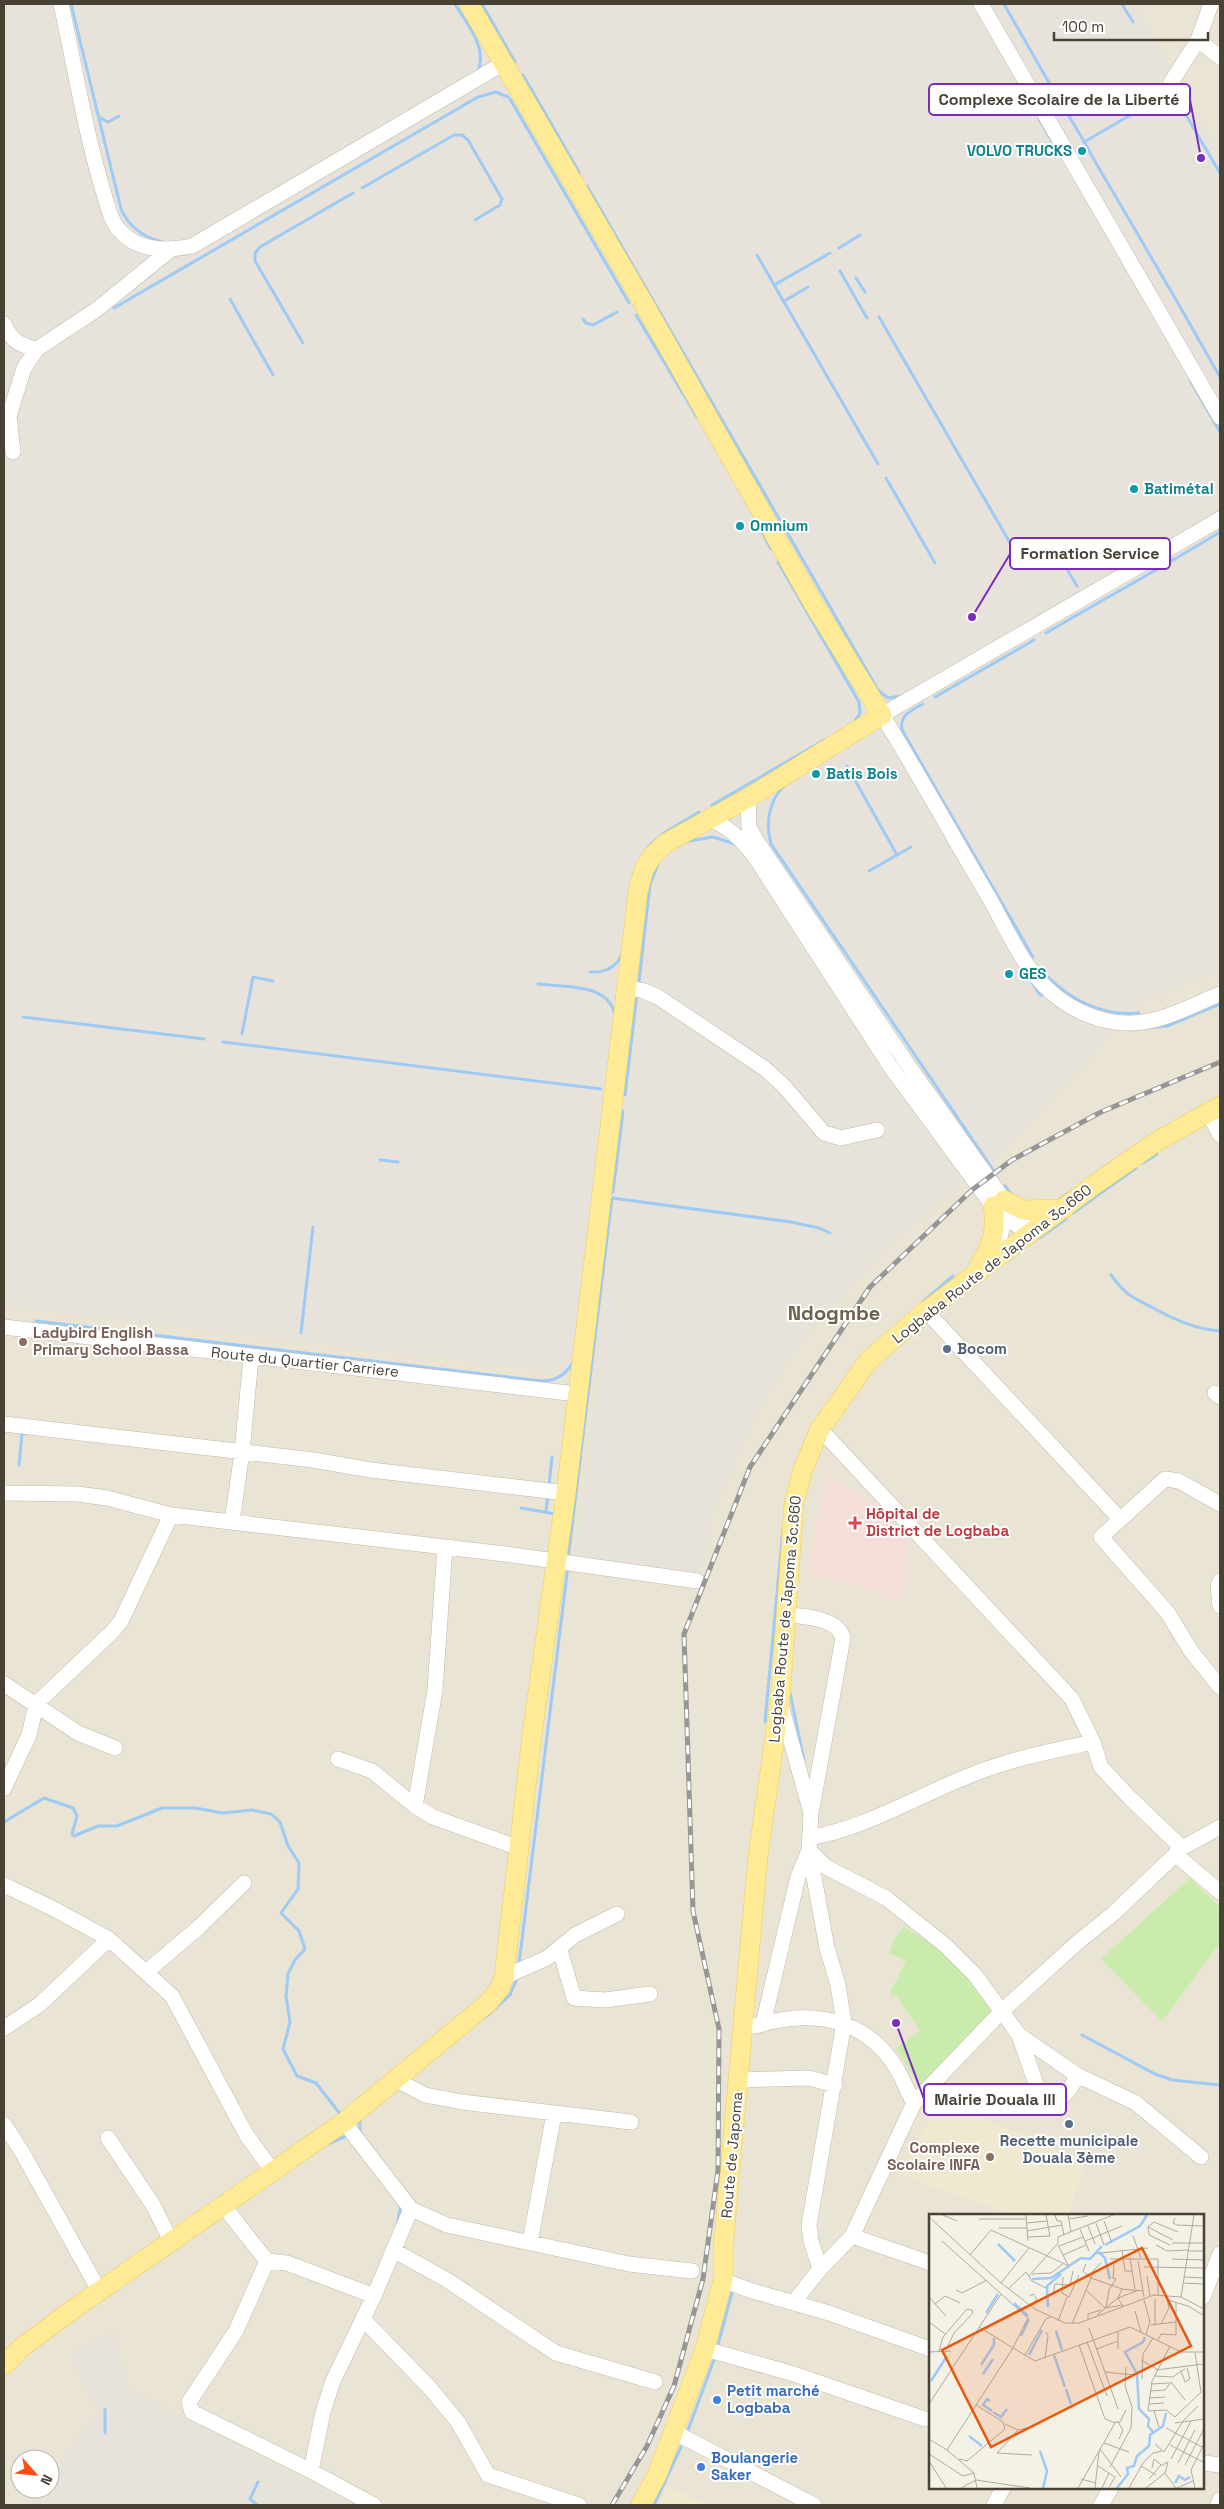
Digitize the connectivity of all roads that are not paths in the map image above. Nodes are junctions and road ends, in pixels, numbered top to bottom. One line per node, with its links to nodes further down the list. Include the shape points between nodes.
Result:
1 (61, 4): 9 (street, via 97,170 113,221 129,239)
2 (469, 4): 7 (main road)
3 (981, 4): 12 (street)
4 (1212, 4): 5 (street)
5 (1198, 40): 6 (street); 8 (street)
6 (1220, 57)
7 (504, 64): 9 (street, via 192,246); 15 (main road, via 812,603)
8 (1170, 84)
9 (169, 251): 11 (street, via 103,305)
10 (4, 324): 11 (street, via 6,331 20,345)
11 (37, 349): 13 (street, via 24,368 9,416)
12 (1220, 417)
13 (13, 452)
14 (1220, 519): 15 (street)
15 (882, 715): 16 (main road); 19 (street, via 923,780 1023,957 1051,992 1075,1010 1131,1024 1156,1020)
16 (748, 798): 17 (main road); 23 (street, via 749,828 760,846)
17 (710, 819): 18 (main road, via 666,843 644,869); 23 (street, via 738,836 755,857 890,1066)
18 (626, 987): 21 (street, via 658,997 764,1068 824,1133 841,1138); 31 (main road)
19 (1220, 994)
20 (1214, 1109): 22 (street); 24 (main road, Logbaba Route de Japoma 3c.660, via 1156,1142)
21 (877, 1130)
22 (1220, 1135)
23 (1001, 1208): 24 (main road); 25 (street, via 1023,1227); 26 (street); 27 (main road, via 993,1238)
24 (1062, 1209): 25 (main road, Logbaba Route de Japoma 3c.660)
25 (1037, 1228): 26 (main road, Logbaba Route de Japoma 3c.660)
26 (993, 1259): 27 (main road, Logbaba Route de Japoma 3c.660)
27 (972, 1275): 28 (main road, Logbaba Route de Japoma 3c.660)
28 (926, 1311): 33 (main road, Logbaba Route de Japoma 3c.660, via 869,1360); 39 (street)
29 (4, 1327): 30 (street, Route du Quartier Carriere)
30 (251, 1358): 31 (street, Route du Quartier Carriere, via 326,1363); 34 (street)
31 (577, 1394): 36 (main road)
32 (4, 1424): 34 (street)
33 (820, 1428): 46 (main road, Logbaba Route de Japoma 3c.660, via 803,1469 794,1503); 51 (street, via 1072,1699)
34 (242, 1452): 36 (street); 40 (street)
35 (4, 1493): 38 (street, via 78,1494 108,1498)
36 (566, 1493): 42 (main road)
37 (1220, 1504): 39 (street, via 1179,1481 1165,1479)
38 (172, 1515): 40 (street); 50 (street, via 122,1621 44,1694)
39 (1120, 1519): 48 (street, via 1101,1537 1168,1613 1191,1651)
40 (232, 1522): 41 (street)
41 (445, 1547): 42 (street); 55 (street, via 435,1690)
42 (557, 1562): 43 (street); 61 (main road)
43 (697, 1581)
44 (1220, 1581): 45 (street)
45 (1220, 1606)
46 (787, 1614): 49 (main road, Logbaba Route de Japoma 3c.660); 56 (street, via 833,1623 841,1629 843,1638)
47 (4, 1684): 50 (street)
48 (1220, 1687)
49 (780, 1702): 56 (street); 76 (main road, Logbaba Route de Japoma 3c.660, via 758,1855)
50 (37, 1706): 52 (street, via 78,1733); 54 (street, via 29,1735)
51 (1093, 1742): 60 (street, via 1017,1758); 62 (street, via 1101,1767)
52 (115, 1748)
53 (338, 1759): 55 (street, via 372,1771)
54 (4, 1788)
55 (415, 1806): 61 (street, via 433,1817)
56 (811, 1813): 60 (street)
57 (1220, 1827): 58 (street)
58 (1204, 1838): 59 (street); 62 (street)
59 (1220, 1840)
60 (810, 1844): 72 (street, via 826,1867 886,1898 946,1946 975,1975); 73 (street, via 827,1948); 74 (street, via 798,1877)
61 (519, 1848): 70 (main road)
62 (1179, 1851): 65 (street); 72 (street, via 1114,1914)
63 (244, 1883): 69 (street)
64 (4, 1885): 67 (street)
65 (1220, 1892)
66 (617, 1914): 68 (street, via 586,1928)
67 (109, 1939): 69 (street); 75 (street, via 39,2006)
68 (560, 1950): 70 (street); 71 (street, via 574,1998 605,2000)
69 (146, 1972): 89 (street, via 172,1996 247,2136)
70 (504, 1977): 79 (main road, via 488,2003)
71 (650, 1994)
72 (1002, 2011): 77 (street); 82 (street)
73 (844, 2022): 74 (street, via 810,2018); 81 (street); 82 (street, via 874,2040 896,2068)
74 (763, 2024): 76 (street)
75 (4, 2028)
76 (744, 2030): 80 (main road, Route de Japoma)
77 (1019, 2035): 78 (street); 78 (street, via 1036,2088 1042,2094 1058,2099 1066,2096)
78 (1076, 2074): 88 (street, via 1136,2103)
79 (395, 2079): 83 (street, via 426,2096); 84 (main road)
80 (739, 2080): 81 (street, via 809,2078); 102 (main road, Route de Japoma)
81 (835, 2085): 100 (street, via 809,2225)
82 (914, 2104): 92 (street)
83 (554, 2114): 85 (street); 94 (street)
84 (344, 2122): 89 (main road); 91 (street)
85 (631, 2122)
86 (4, 2124): 103 (street)
87 (108, 2138): 93 (street, via 153,2205)
88 (1201, 2157)
89 (272, 2170): 90 (main road)
90 (222, 2204): 93 (main road); 97 (street)
91 (411, 2209): 94 (street, via 447,2225); 95 (street)
92 (852, 2236): 98 (street); 100 (street)
93 (171, 2241): 103 (main road)
94 (530, 2242): 101 (street, via 629,2264)
95 (393, 2250): 105 (street); 111 (street, via 447,2280 556,2353)
96 (1220, 2254): 99 (street)
97 (267, 2261): 105 (street, via 287,2263); 116 (street, via 236,2331 189,2402 190,2409)
98 (929, 2264)
99 (1212, 2268): 104 (street)
100 (820, 2269): 106 (street)
101 (692, 2271)
102 (723, 2280): 106 (street); 108 (main road, Route de Japoma)
103 (100, 2292): 110 (main road, via 21,2348)
104 (1204, 2294)
105 (374, 2296): 107 (street)
106 (793, 2303): 109 (street)
107 (363, 2318): 116 (street, via 327,2396); 120 (street, via 458,2422 488,2475)
108 (705, 2349): 112 (street, via 794,2374); 113 (main road, Route de Japoma)
109 (929, 2349)
110 (4, 2365)
111 (655, 2382)
112 (925, 2419)
113 (674, 2432): 122 (main road, Route de Japoma); 123 (street)
114 (1204, 2463): 115 (street)
115 (1220, 2465)
116 (311, 2472): 121 (street)
117 (1002, 2489): 124 (street)
118 (1110, 2489): 125 (street)
119 (1220, 2500): 126 (street)
120 (573, 2504)
121 (374, 2505)
122 (642, 2505)
123 (814, 2505)
124 (994, 2505)
125 (1100, 2505)
126 (1218, 2505)

